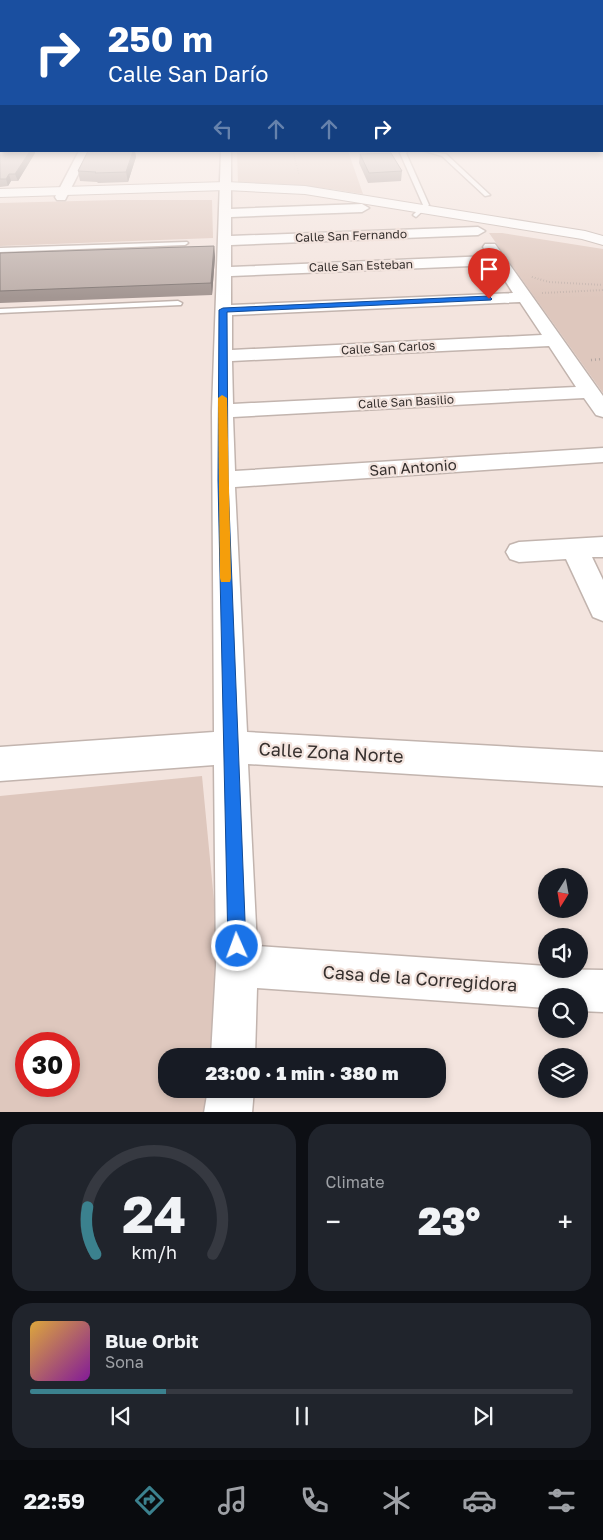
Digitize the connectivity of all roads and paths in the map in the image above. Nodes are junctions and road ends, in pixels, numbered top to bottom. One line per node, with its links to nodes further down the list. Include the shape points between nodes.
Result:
1 (56, 194): 2 (street)
2 (63, 194): 7 (street); 8 (street)
3 (225, 194): 7 (street)
4 (310, 194): 7 (street)
5 (332, 194): 9 (street)
6 (421, 194): 9 (lane, via 426,205)
7 (225, 198): 9 (street, via 299,199); 11 (street)
8 (0, 199)
9 (419, 212): 10 (street); 12 (street, via 585,235)
10 (478, 228): 11 (street, Calle San Fernando); 12 (street); 15 (street)
11 (224, 241): 16 (street)
12 (603, 242)
13 (185, 243): 14 (lane)
14 (0, 250)
15 (499, 260): 16 (street, Calle San Esteban); 20 (street)
16 (223, 272): 22 (street)
17 (531, 276): 18 (path, via 549,282)
18 (603, 285)
19 (603, 290): 20 (path, via 535,293)
20 (525, 297): 22 (street); 24 (street)
21 (178, 303): 23 (lane)
22 (223, 310): 25 (street)
23 (0, 311)
24 (554, 340): 25 (street, Calle San Carlos); 26 (street)
25 (222, 356): 28 (street)
26 (590, 392): 27 (street); 28 (street, Calle San Basilio)
27 (603, 411)
28 (222, 412): 30 (street)
29 (603, 455): 30 (street, San Antonio)
30 (223, 480): 35 (street)
31 (603, 547): 32 (street)
32 (575, 550): 33 (street); 34 (street)
33 (519, 552)
34 (603, 609)
35 (230, 747): 36 (street, Calle Zona Norte); 37 (street, Calle Zona Norte); 38 (street)
36 (0, 764)
37 (603, 769)
38 (237, 966): 39 (street, Casa de la Corregidora); 40 (street)
39 (603, 991)
40 (233, 1048)
41 (230, 1098): 42 (street)
42 (228, 1112)

